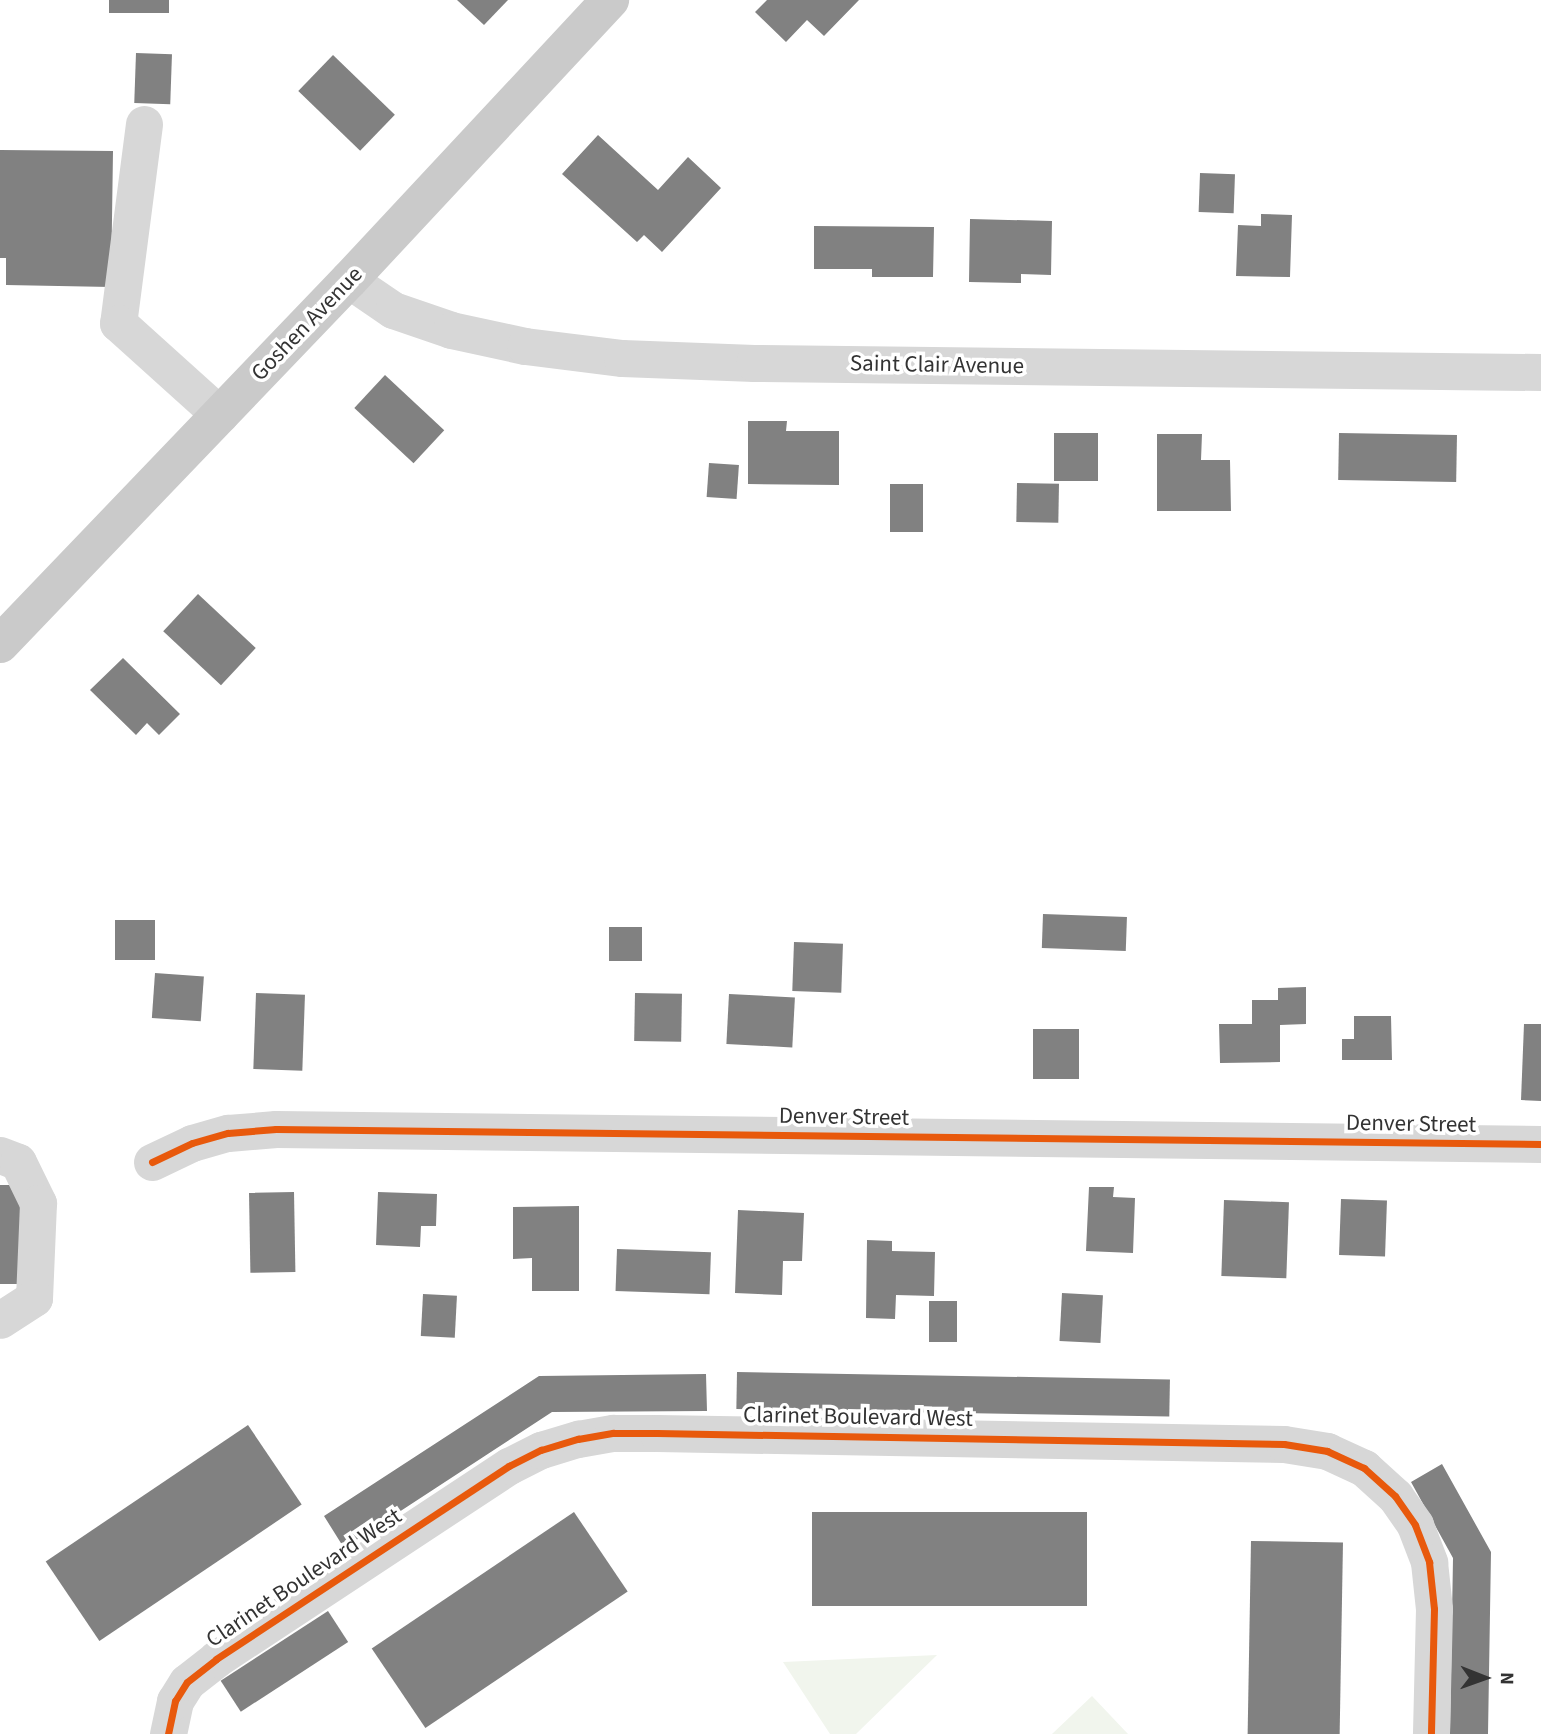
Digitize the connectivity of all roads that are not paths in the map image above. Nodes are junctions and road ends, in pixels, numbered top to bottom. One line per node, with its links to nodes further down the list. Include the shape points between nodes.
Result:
1 (610, 0): 3 (main road, Goshen Avenue)
2 (144, 124): 5 (street, via 118,323)
3 (349, 280): 4 (street, Saint Clair Avenue, via 393,310 451,330 525,346 622,358); 5 (main road, Goshen Avenue)
4 (1541, 372)
5 (220, 415): 6 (main road, Goshen Avenue)
6 (0, 644)
7 (1541, 1144): 9 (street, Denver Street, via 276,1129 216,1136)
8 (0, 1155): 10 (street, via 18,1162 38,1203 34,1298)
9 (152, 1162)
10 (0, 1320)
11 (169, 1734): 12 (street, Clarinet Boulevard West, via 175,1701 187,1682 216,1659 509,1466 578,1439 657,1433 1284,1444 1327,1451 1364,1468 1395,1496 1415,1525 1429,1562 1434,1609)
12 (1431, 1734)

